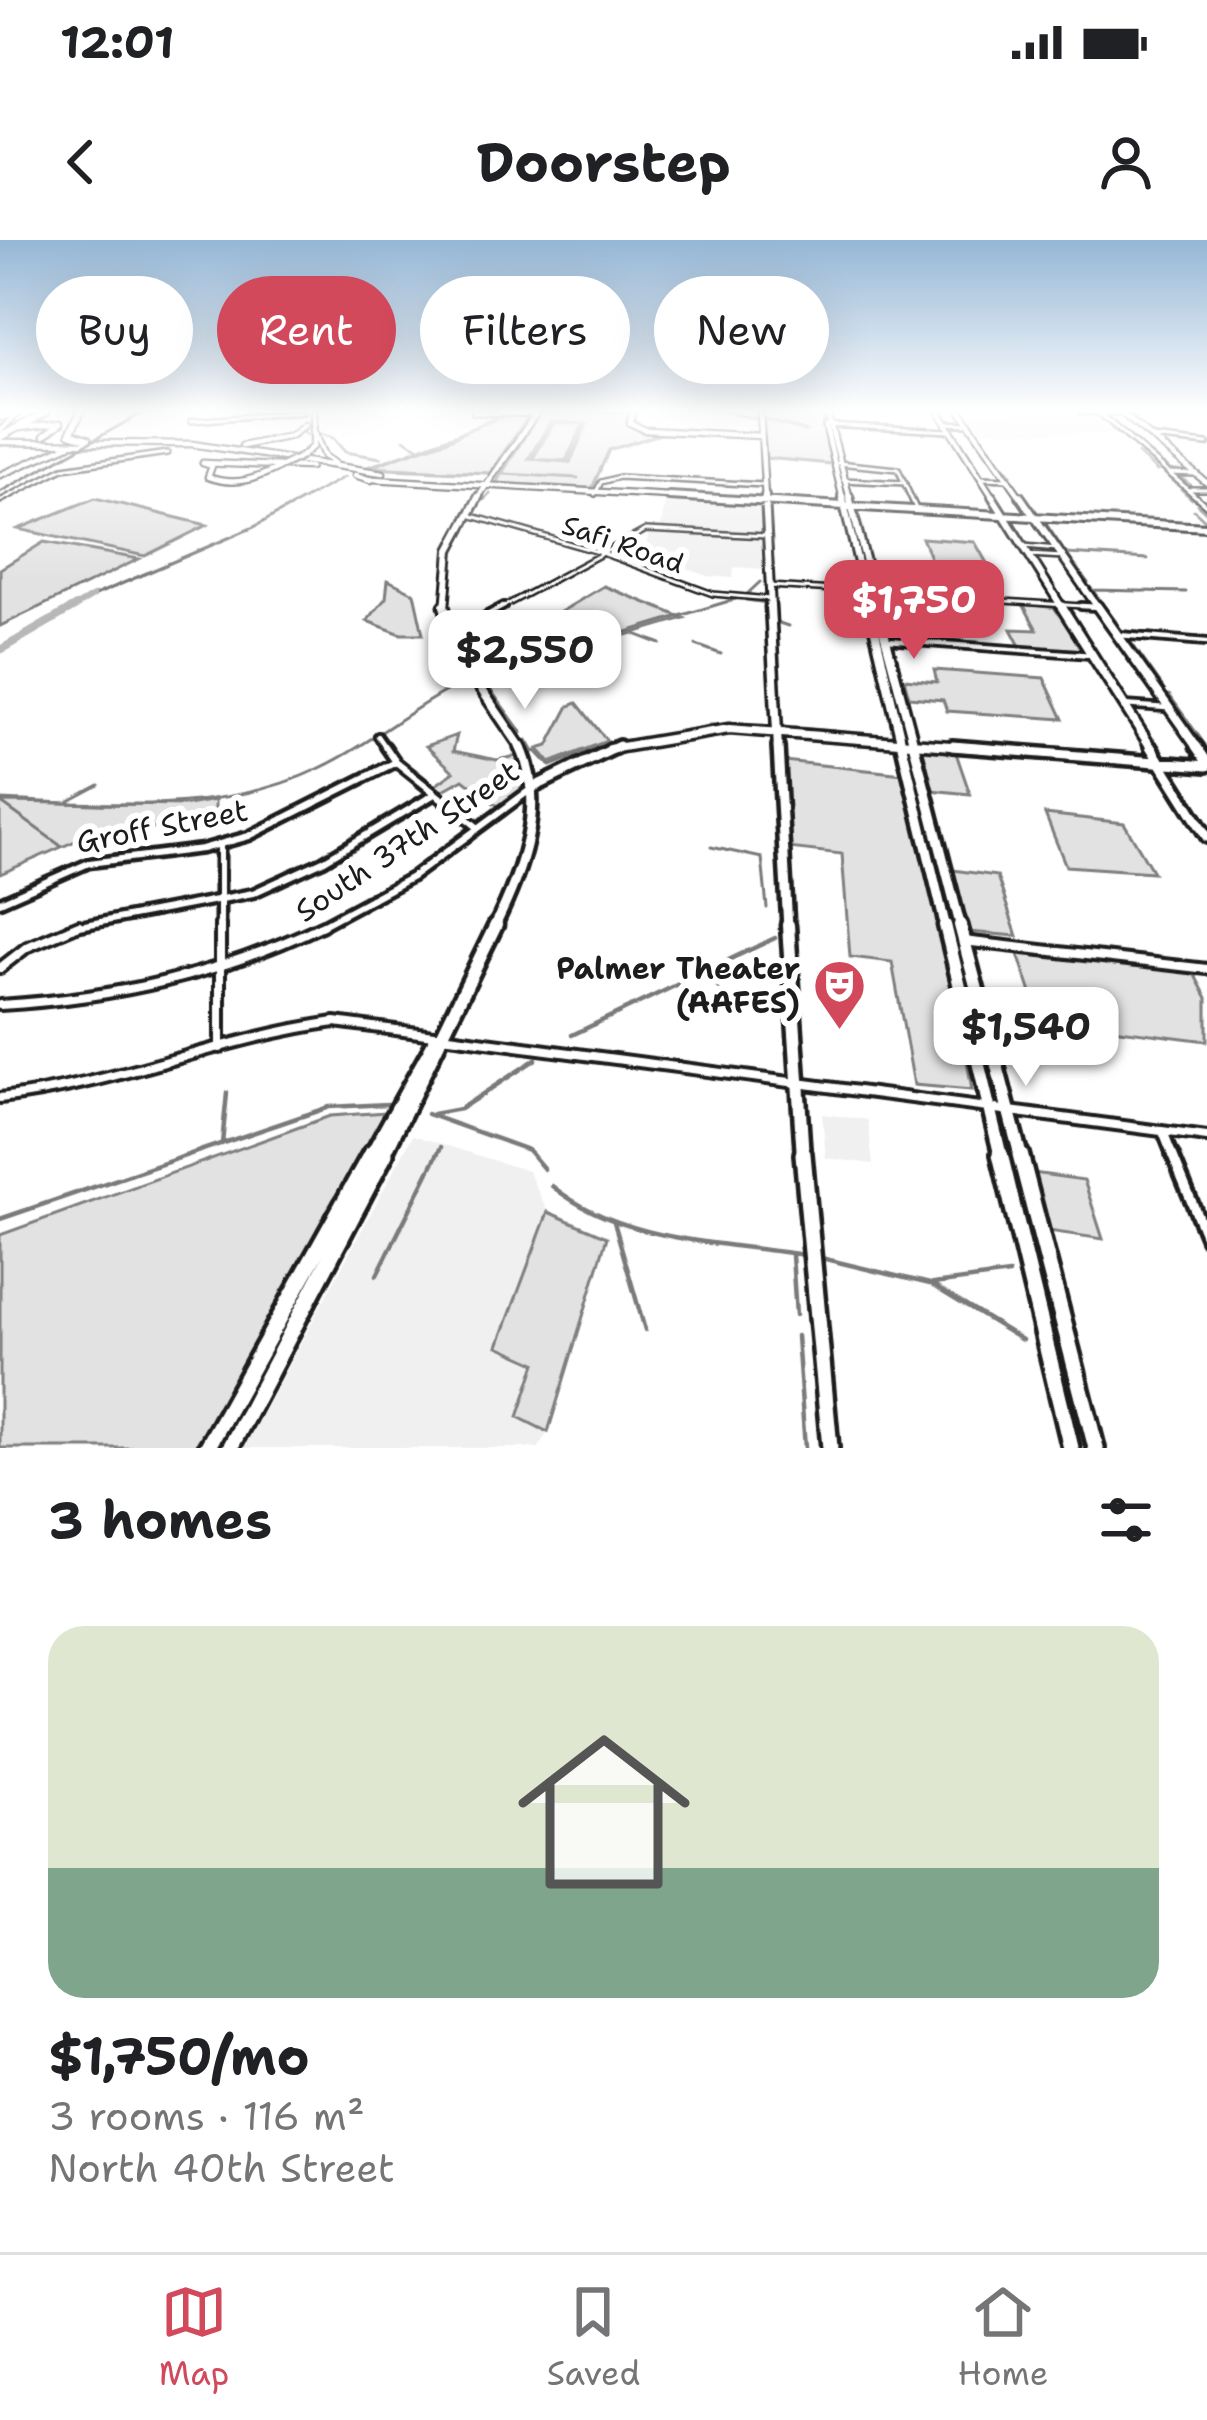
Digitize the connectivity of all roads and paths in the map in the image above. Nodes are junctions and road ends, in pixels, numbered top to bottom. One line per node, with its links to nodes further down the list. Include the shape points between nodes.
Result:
1 (62, 468): 28 (street)
2 (213, 468): 3 (street, bridge, via 208,477 230,483)
3 (275, 468)
4 (318, 468): 17 (main road)
5 (352, 468): 17 (main road)
6 (499, 468): 16 (street)
7 (763, 468): 24 (street)
8 (840, 468): 20 (street)
9 (892, 468): 21 (street)
10 (975, 468): 18 (street)
11 (1001, 468): 19 (street)
12 (1164, 468): 14 (street)
13 (1189, 468): 15 (street)
14 (1169, 473): 15 (street); 26 (street)
15 (1196, 474): 22 (street)
16 (493, 477): 23 (street); 25 (street)
17 (374, 478): 23 (street); 25 (street)
18 (981, 478): 19 (street); 34 (street)
19 (1009, 479): 35 (street)
20 (843, 480): 21 (street); 31 (street)
21 (904, 483): 32 (street)
22 (1206, 483): 26 (street)
23 (472, 484): 25 (street)
24 (764, 484): 27 (street, via 615,477); 29 (street)
25 (487, 486): 27 (street); 33 (street)
26 (1187, 488): 30 (street)
27 (596, 493): 29 (street)
28 (0, 501)
29 (765, 502): 31 (street); 38 (street)
30 (1207, 506)
31 (849, 507): 32 (street); 44 (street); 44 (street)
32 (917, 511): 34 (street)
33 (466, 514): 41 (street, Safi Road); 47 (street, via 441,575)
34 (1004, 516): 35 (street); 40 (street)
35 (1036, 518): 36 (street); 39 (street)
36 (1207, 526)
37 (731, 533): 38 (street); 38 (street); 41 (street, via 649,529)
38 (764, 536): 43 (street)
39 (1058, 549): 40 (street); 42 (street)
40 (1026, 551): 42 (street); 45 (street)
41 (602, 553): 43 (street, Safi Road, via 713,594); 47 (street)
42 (1064, 557): 46 (street)
43 (770, 592): 44 (street, Safi Road); 54 (street)
44 (872, 593): 45 (street, Safi Road); 49 (street); 49 (street)
45 (1060, 605): 46 (street, Safi Road); 51 (street)
46 (1098, 607): 48 (street)
47 (450, 635): 60 (street, via 519,739)
48 (1118, 635): 50 (street); 53 (street)
49 (882, 639): 51 (street); 56 (street)
50 (1207, 642)
51 (1092, 655): 52 (street)
52 (1123, 705): 53 (street); 58 (street)
53 (1170, 709): 59 (street)
54 (777, 730): 56 (street, South 37th Street); 60 (street, South 37th Street, via 635,741); 75 (street)
55 (378, 736): 57 (street)
56 (904, 741): 58 (street, South 37th Street); 67 (street); 68 (street)
57 (396, 762): 61 (street); 64 (street, Groff Street, via 278,825)
58 (1160, 762): 59 (street, South 37th Street); 63 (street)
59 (1207, 764)
60 (532, 788): 62 (street, South 37th Street); 73 (street, via 521,865)
61 (433, 795): 62 (street); 66 (street, via 313,866)
62 (477, 827): 71 (street, South 37th Street, via 332,925)
63 (1207, 837)
64 (220, 845): 65 (street, Groff Street, via 89,863); 66 (street)
65 (0, 902)
66 (220, 904): 69 (street, via 78,923); 71 (street)
67 (947, 940): 68 (street); 77 (street)
68 (964, 941): 70 (street); 78 (street)
69 (0, 968)
70 (1207, 969)
71 (221, 970): 72 (street, South 37th Street, via 131,991); 74 (street)
72 (0, 1005)
73 (440, 1033): 74 (street, via 334,1022); 75 (street); 82 (street); 83 (street, via 369,1190)
74 (220, 1048): 76 (street, via 76,1088)
75 (796, 1080): 77 (street); 84 (street)
76 (0, 1098)
77 (988, 1106): 78 (street); 85 (street)
78 (1006, 1108): 79 (street); 86 (street)
79 (1163, 1131): 80 (street); 81 (street)
80 (1207, 1138)
81 (1207, 1239)
82 (207, 1448)
83 (230, 1448)
84 (830, 1448)
85 (1071, 1448)
86 (1096, 1448)

